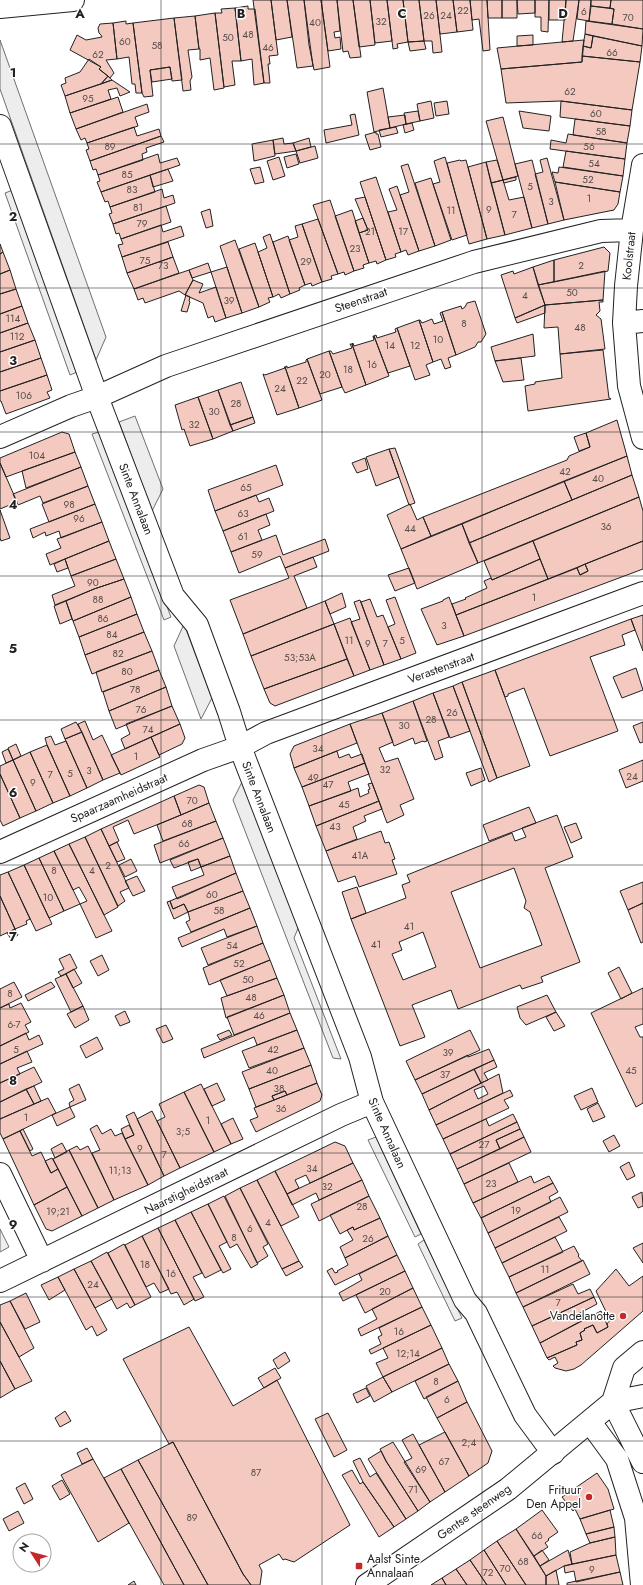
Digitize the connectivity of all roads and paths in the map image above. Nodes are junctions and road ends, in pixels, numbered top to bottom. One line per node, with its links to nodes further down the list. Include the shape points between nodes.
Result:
1 (73, 0): 2 (street)
2 (0, 7)
3 (0, 126): 7 (street, Sinte Annalaan)
4 (643, 165): 5 (street, Koolstraat)
5 (632, 230): 6 (street, Koolstraat, via 626,286); 7 (street, Steenstraat, via 601,231 474,262 166,366)
6 (634, 322): 9 (street, Koolstraat, via 629,386)
7 (97, 397): 8 (street, Steenstraat); 11 (street, Sinte Annalaan, via 174,596 196,625)
8 (0, 437)
9 (643, 438)
10 (643, 592): 11 (street, Verastenstraat, via 266,733)
11 (240, 747): 12 (street, Spaarzaamheidstraat, via 203,760); 13 (street, Sinte Annalaan, via 360,1057)
12 (0, 852)
13 (372, 1102): 15 (street, Naarstigheidstraat); 21 (street, Sinte Annalaan, via 465,1300 476,1314 525,1415)
14 (0, 1174): 15 (street)
15 (42, 1261): 16 (street, Naarstigheidstraat)
16 (0, 1281)
17 (643, 1352): 19 (street, via 624,1368)
18 (643, 1396): 19 (street, Gentse steenweg)
19 (613, 1402): 20 (street, Gentse steenweg); 22 (street)
20 (590, 1422): 21 (street, Gentse steenweg); 23 (street, via 617,1459 636,1518)
21 (553, 1453): 24 (street, Gentse steenweg, via 508,1489)
22 (643, 1462)
23 (642, 1574)
24 (367, 1585)

